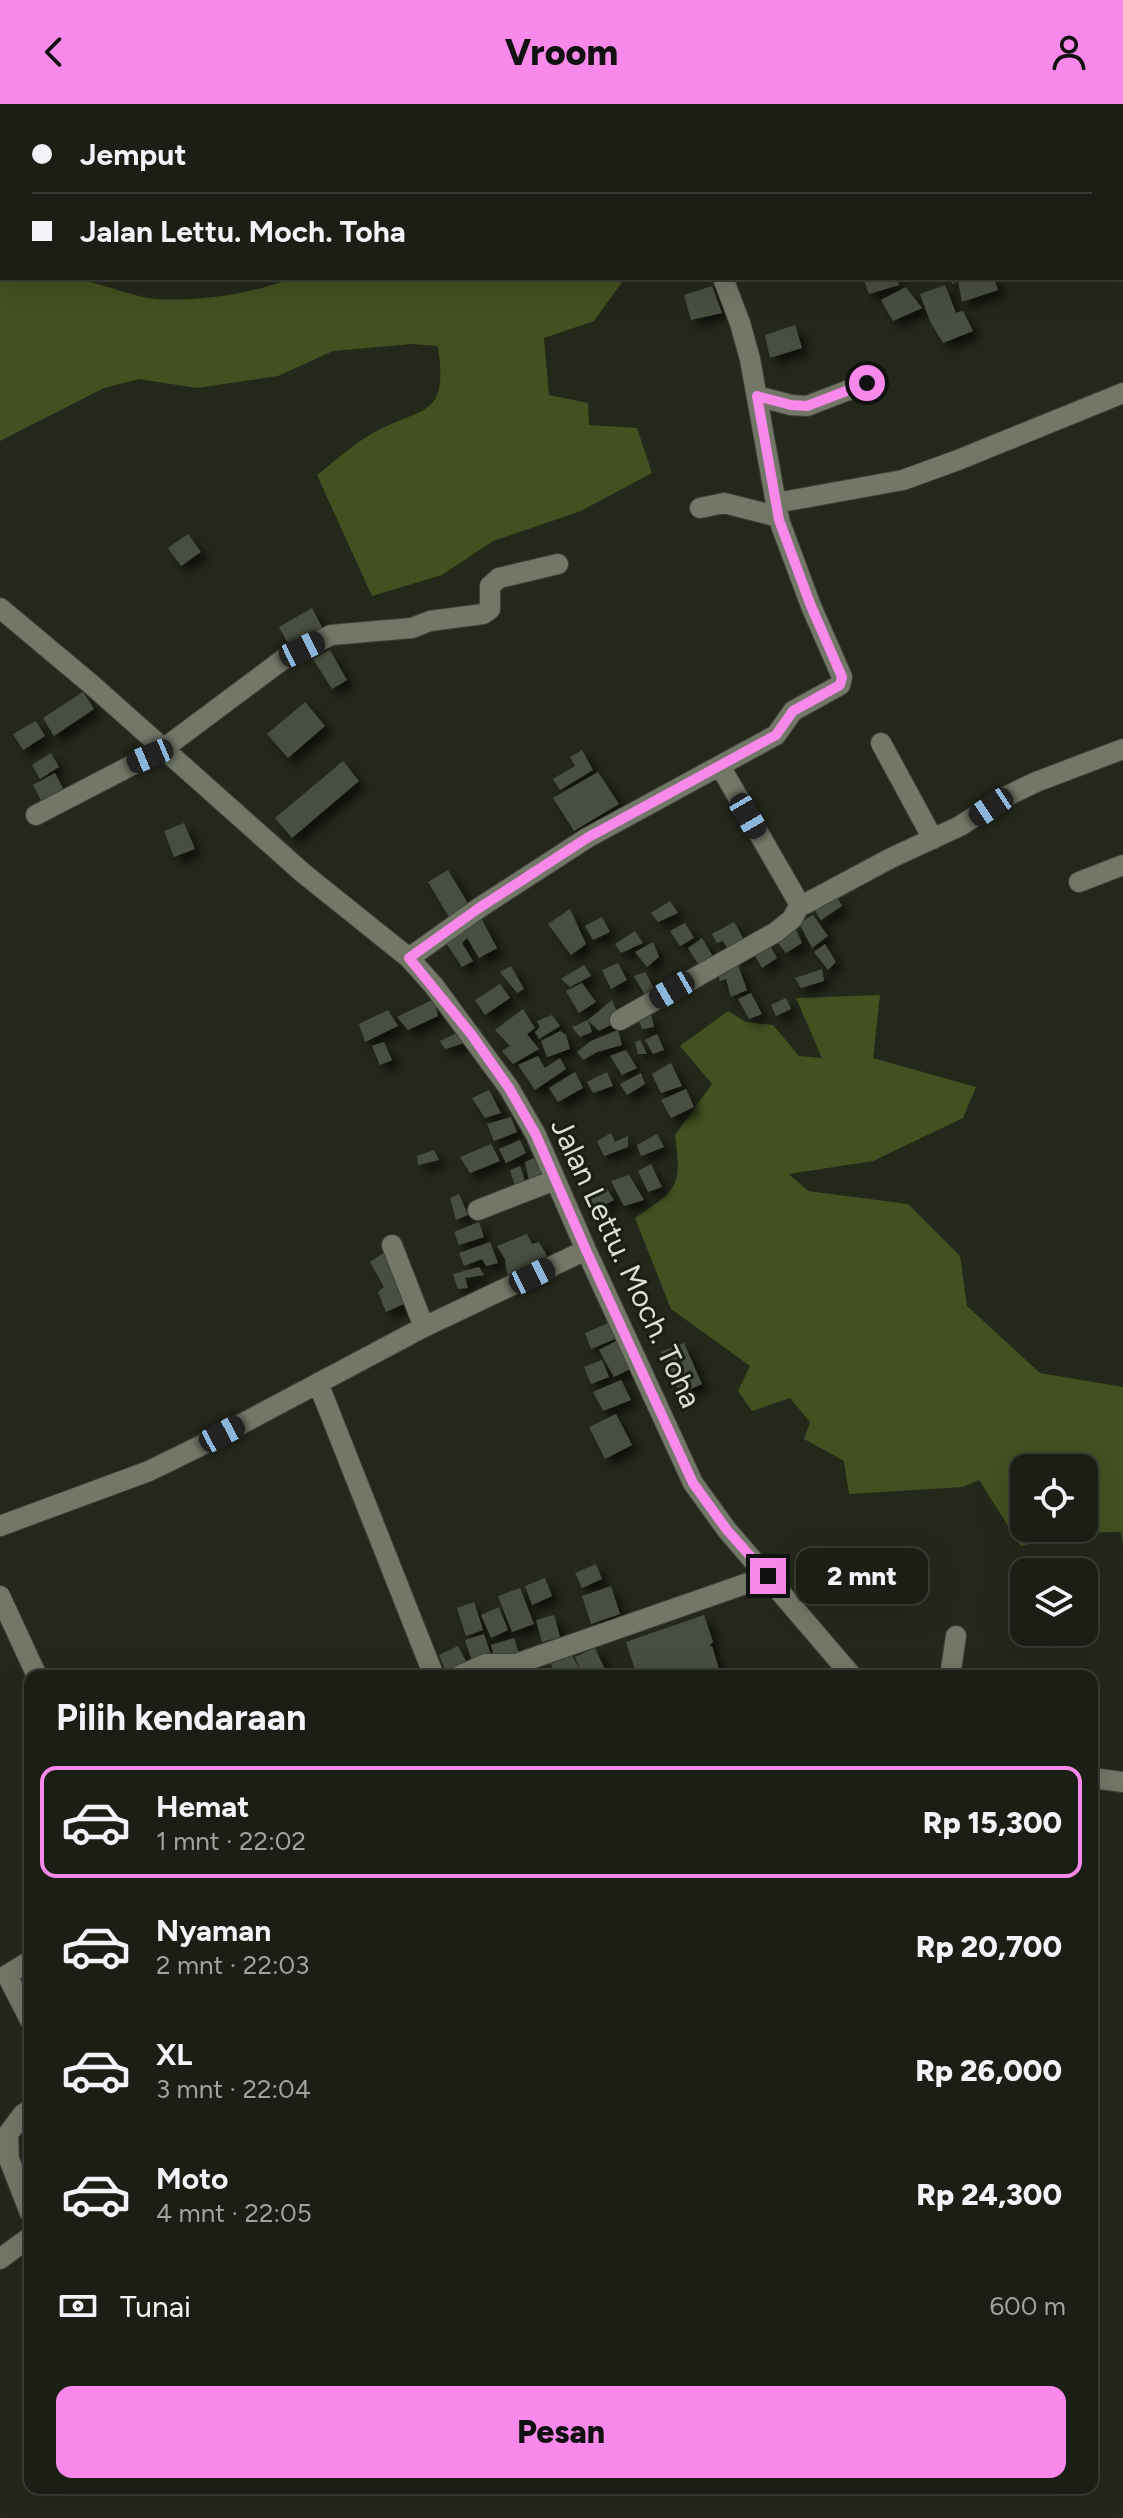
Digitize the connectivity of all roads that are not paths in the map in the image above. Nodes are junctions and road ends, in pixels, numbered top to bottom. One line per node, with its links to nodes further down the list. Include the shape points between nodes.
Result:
1 (724, 280): 4 (street)
2 (867, 383): 4 (street, via 807,406)
3 (1123, 393): 6 (street, via 903,480)
4 (757, 396): 6 (street)
5 (700, 508): 6 (street, via 724,503)
6 (778, 510): 12 (street, via 842,677 840,685 793,711 776,735)
7 (558, 564): 10 (street, via 499,578 490,586 490,609 483,614 412,628 331,635 285,658)
8 (0, 608): 10 (street, Jalan Lettu. Moch. Toha)
9 (881, 743): 14 (street)
10 (163, 749): 13 (street); 18 (street, Jalan Lettu. Moch. Toha)
11 (1123, 749): 14 (street, via 1036,782)
12 (720, 766): 17 (street); 18 (street, via 587,838)
13 (36, 815)
14 (933, 839): 17 (street, via 815,901)
15 (1123, 865): 16 (street)
16 (1079, 882)
17 (801, 903): 19 (street, via 776,932)
18 (409, 958): 20 (street, Jalan Lettu. Moch. Toha, via 509,1088)
19 (620, 1020)
20 (555, 1180): 21 (street); 23 (street, Jalan Lettu. Moch. Toha)
21 (478, 1210)
22 (392, 1245): 24 (street)
23 (586, 1250): 24 (street); 27 (street, Jalan Lettu. Moch. Toha, via 693,1483)
24 (424, 1327): 25 (street)
25 (318, 1383): 26 (street, via 149,1471); 31 (street)
26 (0, 1526)
27 (768, 1576): 32 (street, via 516,1664 486,1664); 33 (street, Jalan Lettu. Moch. Toha)
28 (0, 1596): 30 (street)
29 (956, 1636): 34 (street)
30 (34, 1670)
31 (432, 1670)
32 (472, 1670)
33 (847, 1670)
34 (951, 1670)
35 (1098, 1779): 36 (street)
36 (1123, 1782)
37 (24, 1965): 38 (street, via 7,1975)
38 (24, 2008)
39 (24, 2113): 40 (street, via 8,2134 9,2159)
40 (24, 2198)
41 (24, 2241): 42 (street)
42 (0, 2259)

